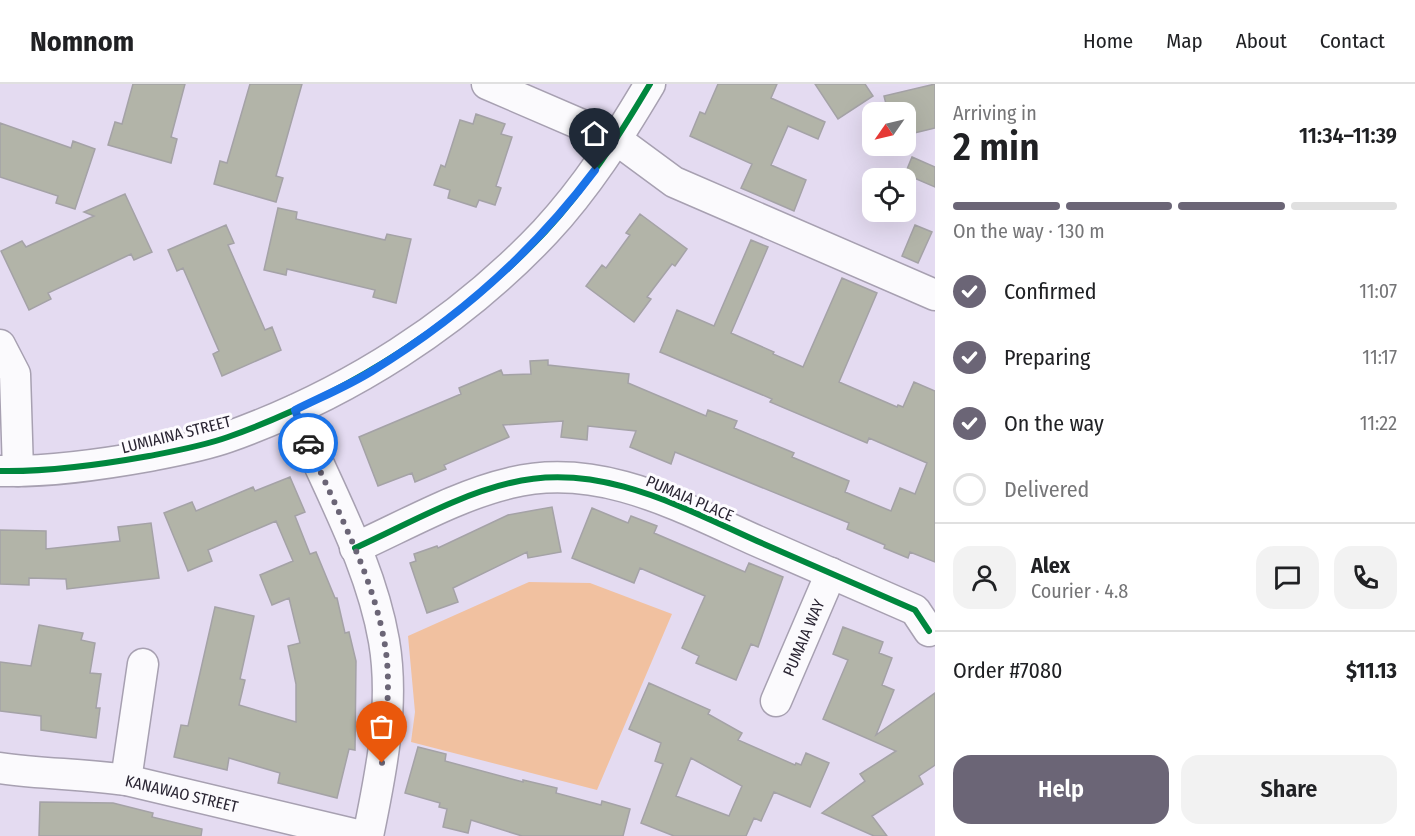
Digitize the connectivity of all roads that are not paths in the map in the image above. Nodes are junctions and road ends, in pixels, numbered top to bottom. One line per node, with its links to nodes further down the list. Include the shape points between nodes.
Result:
1 (487, 84): 3 (street)
2 (650, 84): 3 (street, LUMIAINA STREET)
3 (617, 140): 4 (street, via 675,182); 6 (street, LUMIAINA STREET, via 546,230 454,315 371,371)
4 (935, 295)
5 (0, 345): 7 (street, via 15,374)
6 (295, 410): 7 (street, LUMIAINA STREET, via 226,438 170,452 106,464); 8 (street)
7 (9, 471)
8 (356, 548): 9 (street, PUMAIA PLACE, via 477,492 512,482 598,479 651,494); 16 (street, via 384,641 387,680 382,763)
9 (831, 573): 10 (street, PUMAIA PLACE, via 915,610); 12 (street, PUMAIA WAY)
10 (929, 631)
11 (143, 664): 14 (street)
12 (776, 701)
13 (0, 768): 14 (street, KANAWAO STREET)
14 (126, 780): 15 (street, KANAWAO STREET)
15 (362, 836)
16 (368, 836)

